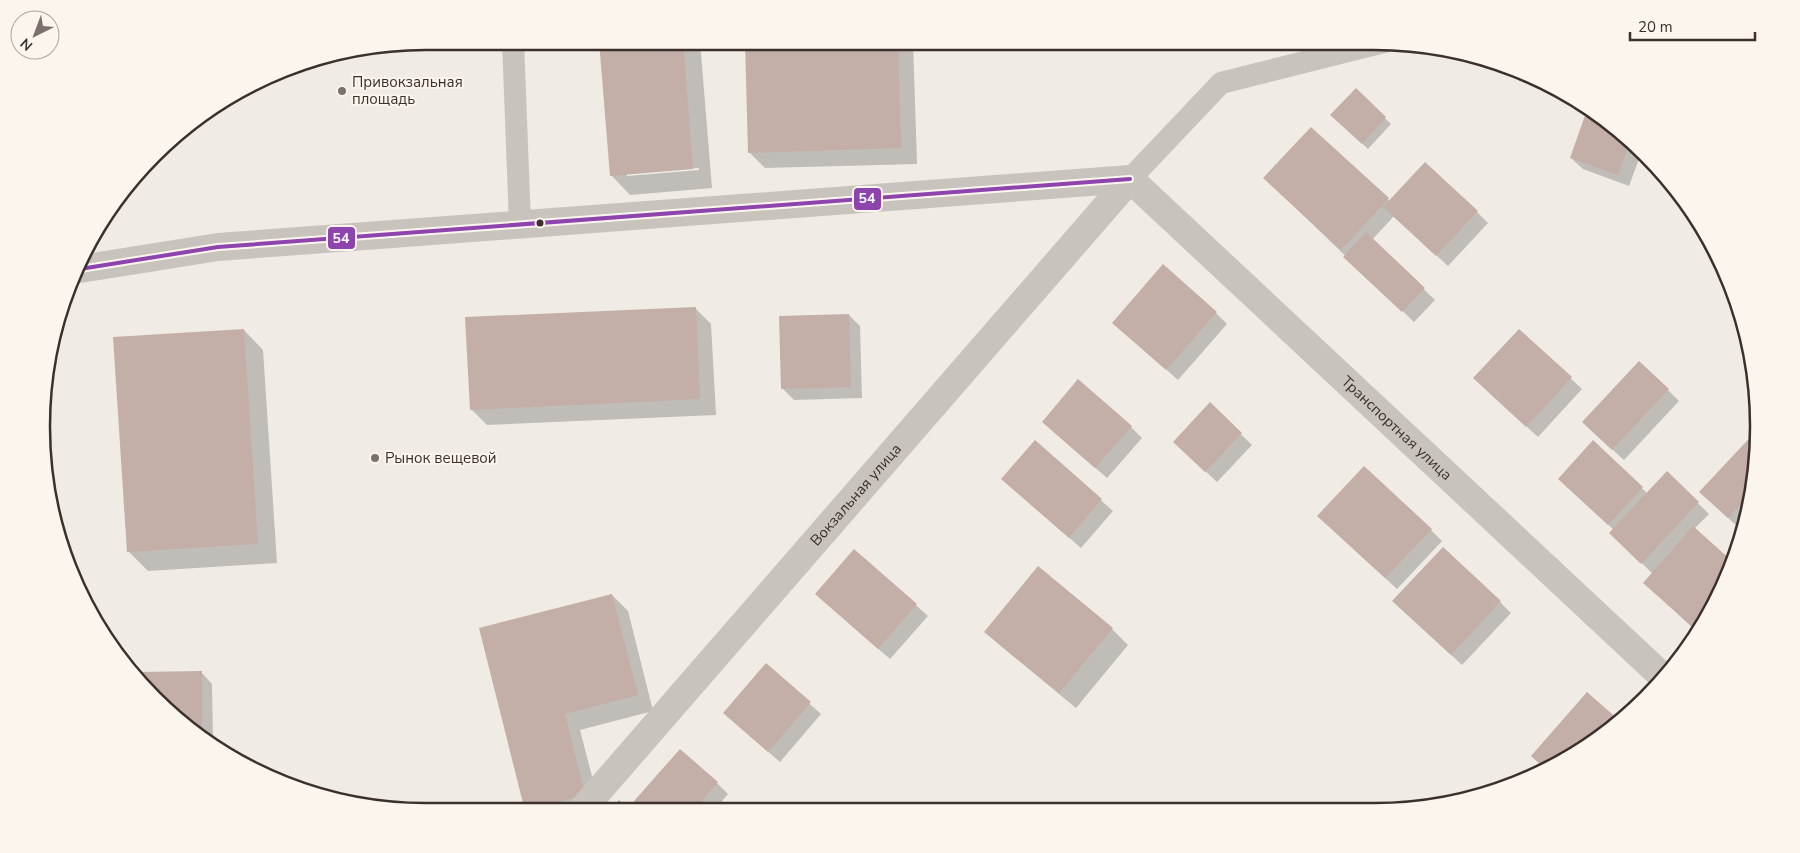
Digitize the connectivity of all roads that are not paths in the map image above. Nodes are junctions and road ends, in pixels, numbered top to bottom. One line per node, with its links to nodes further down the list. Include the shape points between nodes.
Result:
1 (513, 50): 4 (lane)
2 (1351, 50): 3 (lane, via 1221,82)
3 (1130, 179): 4 (street); 6 (street, Транспортная улица); 7 (street, Вокзальная улица)
4 (520, 224): 5 (street, via 218,246)
5 (85, 268)
6 (1659, 672)
7 (588, 803)

